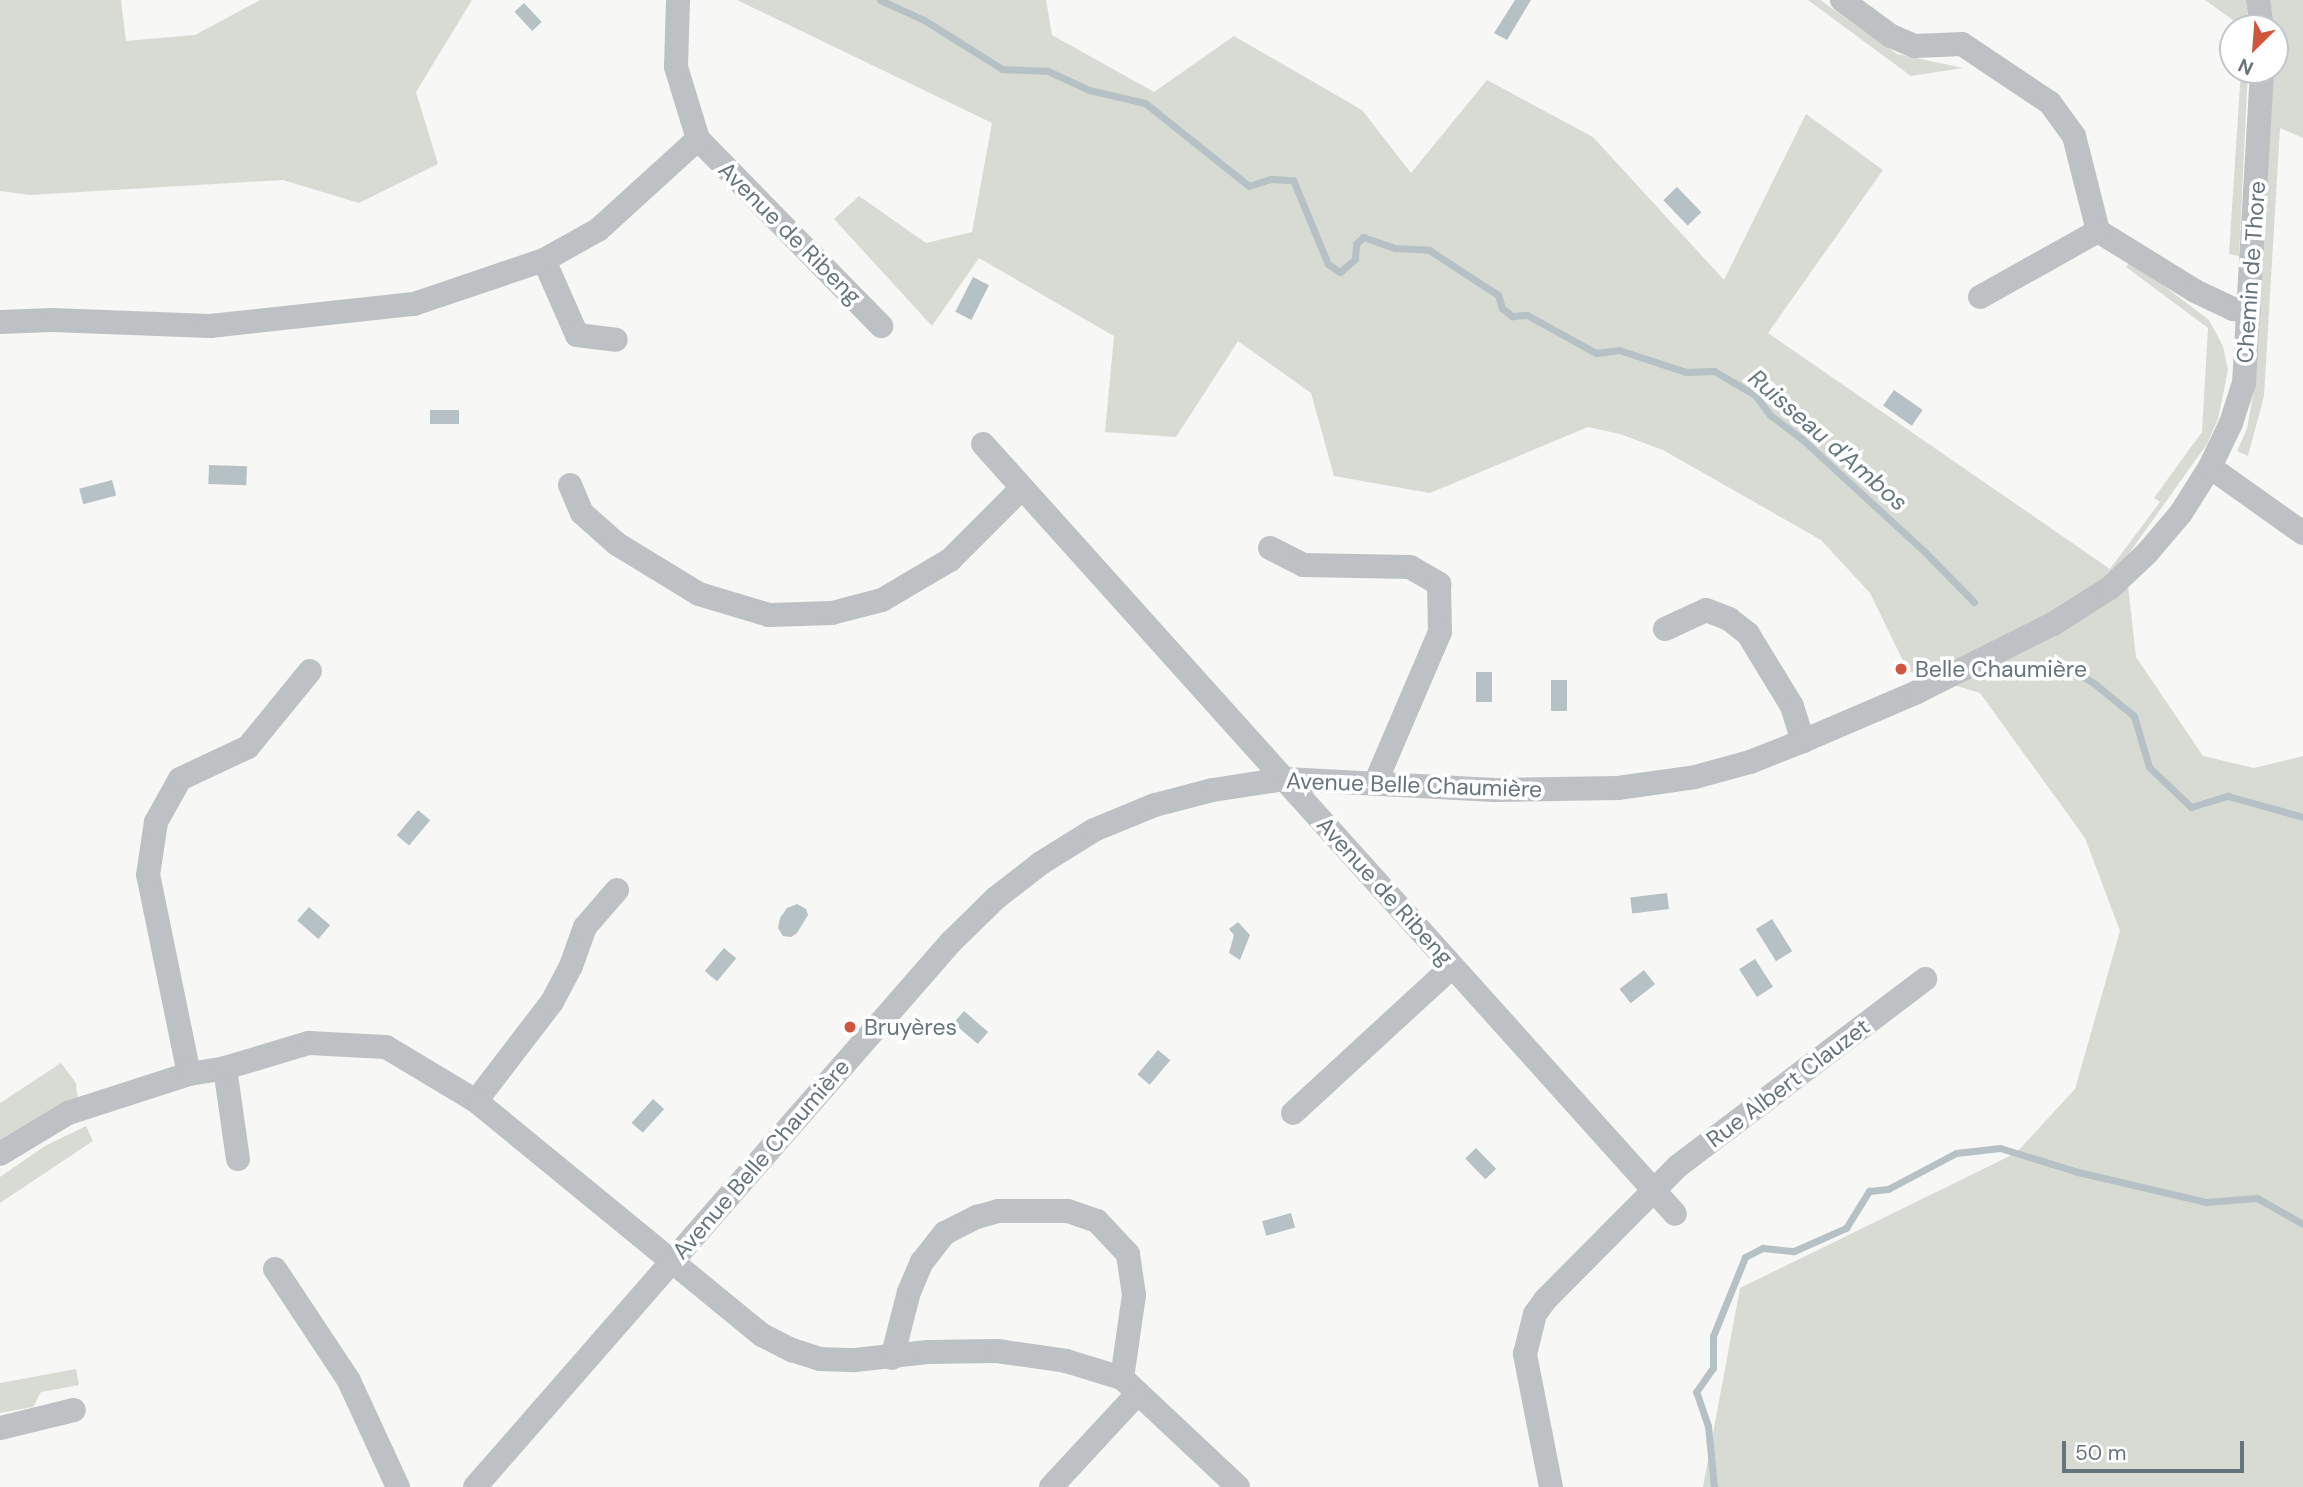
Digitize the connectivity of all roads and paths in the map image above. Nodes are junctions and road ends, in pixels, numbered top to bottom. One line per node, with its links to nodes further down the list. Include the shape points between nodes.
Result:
1 (678, 0): 4 (street, via 676,67)
2 (1842, 0): 5 (street, via 1891,36 1915,46 1962,44 2049,103 2074,136)
3 (2261, 84): 8 (street, Chemin de Thore)
4 (698, 139): 6 (street, via 598,230); 10 (street, Avenue de Ribeng)
5 (2098, 231): 7 (street); 8 (street, via 2195,290 2232,309)
6 (544, 260): 9 (street, via 414,304 210,326); 11 (street, via 578,335)
7 (1980, 297)
8 (2249, 311): 13 (street, Chemin de Thore, via 2244,383)
9 (0, 322)
10 (881, 326)
11 (616, 340)
12 (983, 444): 15 (street, Avenue de Ribeng)
13 (2210, 467): 16 (street); 20 (street, Avenue Belle Chaumière, via 2181,513 2110,588 2041,630 1915,693)
14 (570, 485): 15 (street, via 582,513 617,544 699,594 769,615 832,613 882,600 950,561)
15 (1021, 489): 21 (street, Avenue de Ribeng)
16 (2303, 533)
17 (1270, 548): 22 (street, via 1303,565 1410,567 1439,584 1440,632)
18 (1665, 629): 20 (street, via 1706,610 1748,634 1792,706)
19 (310, 671): 27 (street, via 248,747 180,779 156,822 148,875)
20 (1804, 741): 22 (street, Avenue Belle Chaumière, via 1695,777 1618,788 1495,790)
21 (1285, 779): 22 (street, Avenue Belle Chaumière); 24 (street, Avenue de Ribeng); 34 (street, Avenue Belle Chaumière, via 1155,805 1094,830 996,898 950,942)
22 (1376, 782)
23 (617, 890): 28 (street, via 585,927 552,1002)
24 (1452, 967): 29 (street); 32 (street, Avenue de Ribeng)
25 (1925, 979): 32 (street, Rue Albert Clauzet, via 1678,1166)
26 (225, 1068): 27 (street); 28 (street, via 309,1043 386,1047); 31 (street)
27 (189, 1074): 30 (street, via 68,1113)
28 (476, 1101): 34 (street)
29 (1293, 1113)
30 (0, 1154)
31 (238, 1159)
32 (1653, 1191): 33 (street, Avenue de Ribeng); 44 (street, Rue Albert Clauzet, via 1535,1314 1524,1354)
33 (1675, 1214)
34 (671, 1262): 36 (street, via 762,1335 792,1350 820,1359); 41 (street, Avenue Belle Chaumière)
35 (275, 1269): 40 (street, via 349,1381)
36 (892, 1358): 37 (street, via 928,1352 997,1351 1066,1360); 37 (street, via 909,1292 922,1262 945,1233 998,1211 1068,1211 1097,1221 1128,1254 1134,1295)
37 (1130, 1385): 42 (street); 43 (street)
38 (74, 1410): 39 (street)
39 (0, 1428)
40 (398, 1487)
41 (475, 1487)
42 (1051, 1487)
43 (1238, 1487)
44 (1551, 1487)

